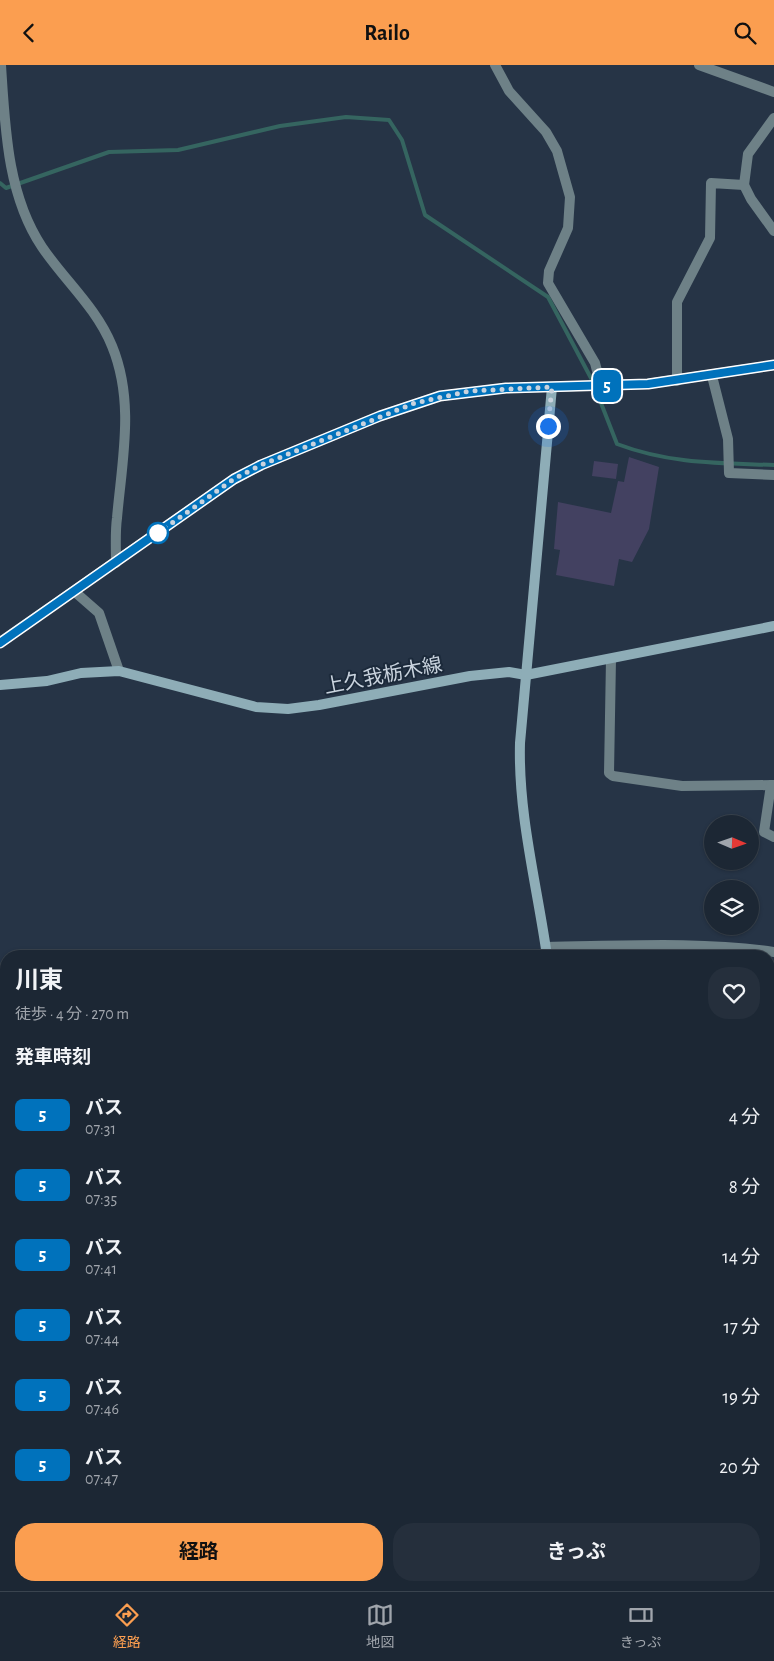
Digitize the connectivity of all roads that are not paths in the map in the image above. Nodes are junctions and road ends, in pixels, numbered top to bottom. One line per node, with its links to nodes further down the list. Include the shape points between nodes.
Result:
1 (0, 65): 5 (street)
2 (495, 65): 12 (street, via 509,91 546,132 557,151 570,197 568,228 549,271 548,283 595,363)
3 (699, 65): 4 (street)
4 (774, 92)
5 (1, 97): 15 (street, via 17,196 41,247 92,310 112,346 124,395 126,448 117,519)
6 (774, 118): 7 (street, via 748,154)
7 (744, 185): 8 (street); 11 (street, via 712,183 710,239 677,302)
8 (774, 231)
9 (774, 365): 10 (street)
10 (712, 376): 11 (street); 14 (street, via 728,439 729,473)
11 (677, 381): 12 (street)
12 (601, 386): 13 (street)
13 (552, 387): 15 (street, via 454,393 380,416 234,479); 21 (street)
14 (774, 475)
15 (116, 563): 16 (street)
16 (75, 592): 18 (street); 20 (street, via 99,613)
17 (774, 626): 19 (street, 上久我栃木線)
18 (0, 643)
19 (611, 659): 21 (street, 上久我栃木線); 23 (street, via 610,773 613,776 682,786)
20 (119, 671): 21 (street, 上久我栃木線, via 256,707 288,709 462,677 510,672); 22 (street, 上久我栃木線)
21 (526, 675): 25 (street, via 519,776)
22 (0, 685)
23 (772, 785): 24 (street, via 764,832)
24 (774, 837)
25 (546, 950)
26 (574, 950): 27 (street, via 643,945)
27 (761, 950)

